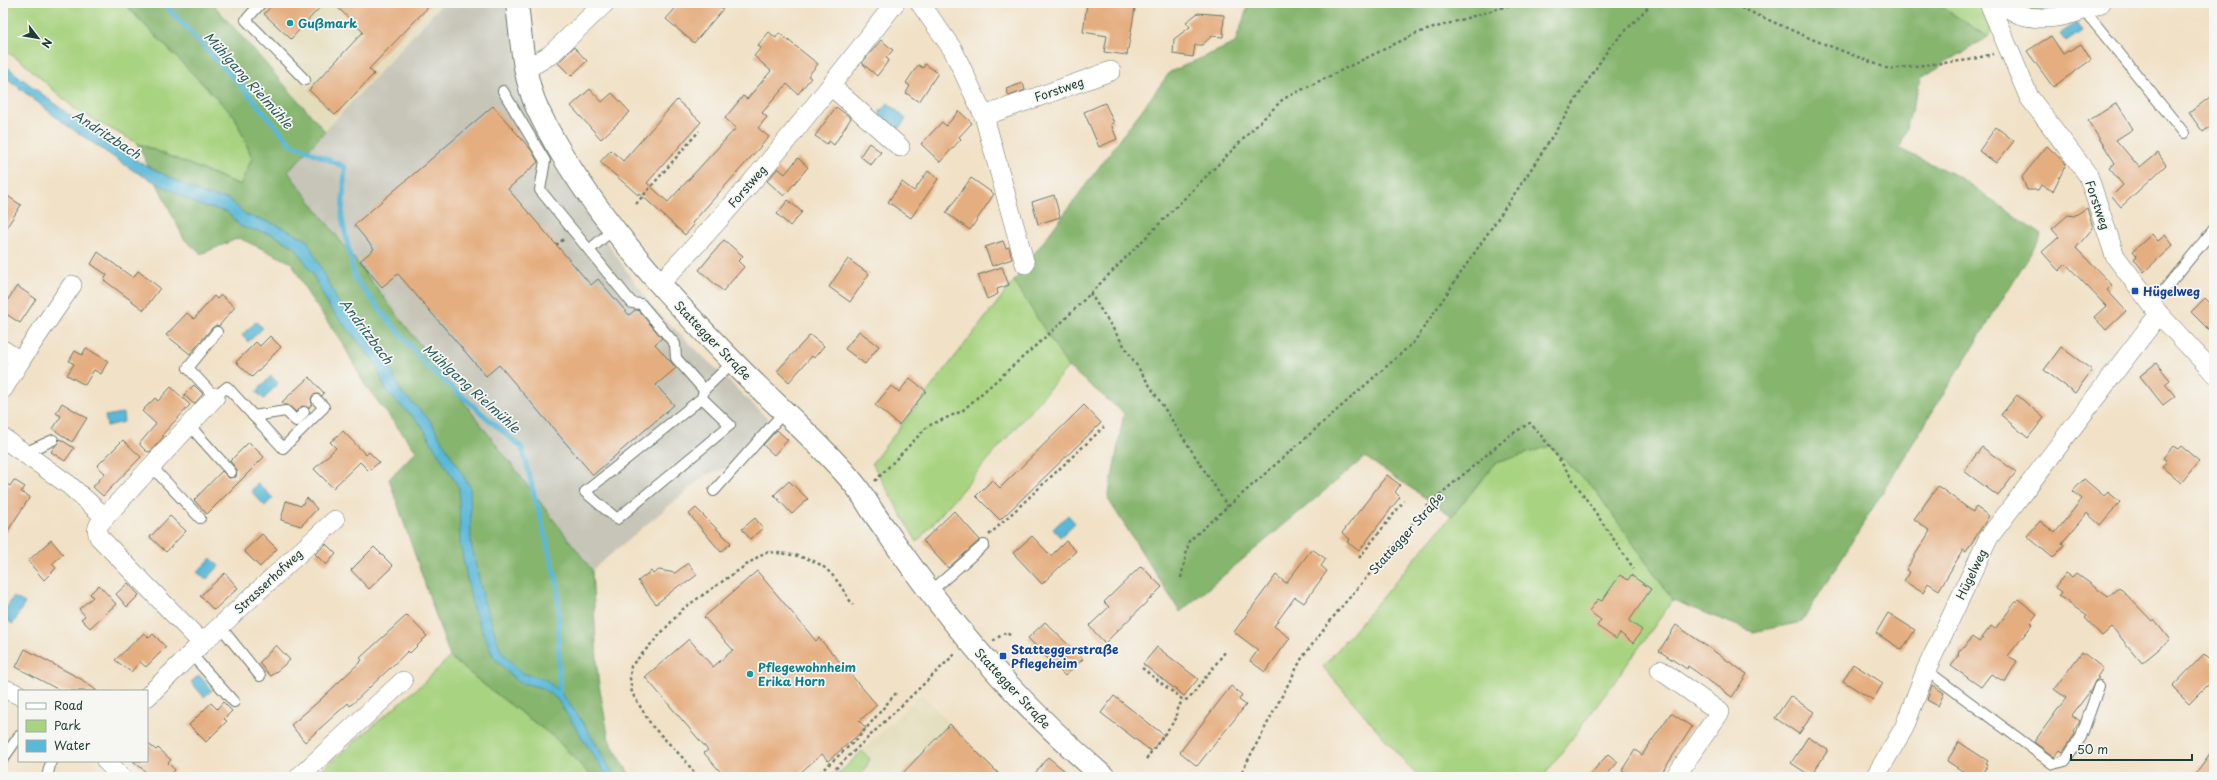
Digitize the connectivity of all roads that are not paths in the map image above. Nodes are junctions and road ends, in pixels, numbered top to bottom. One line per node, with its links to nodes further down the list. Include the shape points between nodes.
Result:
1 (261, 3): 11 (lane, via 246,20)
2 (517, 3): 9 (main road, Stattegger Straße)
3 (605, 3): 9 (street, via 550,55)
4 (895, 3): 12 (street, Forstweg)
5 (920, 3): 14 (street, via 953,50)
6 (1989, 3): 23 (street, Forstweg, via 2029,97 2088,176 2114,256)
7 (1999, 3): 8 (street, via 2021,15 2049,19)
8 (2093, 6): 15 (lane)
9 (526, 69): 17 (main road, Stattegger Straße, via 537,108 586,194)
10 (1111, 71): 14 (street, Forstweg)
11 (305, 80)
12 (831, 86): 16 (street); 21 (street, Forstweg, via 774,155)
13 (503, 91): 19 (lane, via 545,161 540,190)
14 (984, 116): 20 (street)
15 (2184, 133)
16 (900, 147)
17 (615, 228): 19 (lane); 21 (main road, Stattegger Straße)
18 (2214, 229): 23 (lane)
19 (589, 250): 30 (lane, via 632,303 641,304 675,344 676,358)
20 (1026, 264)
21 (660, 283): 27 (main road, Stattegger Straße)
22 (72, 285): 26 (street)
23 (2155, 309): 28 (street, Forstweg); 51 (street, Hügelweg, via 1989,536)
24 (218, 332): 31 (lane, via 188,368)
25 (3, 350): 26 (street)
26 (20, 361): 29 (street)
27 (733, 362): 30 (lane); 33 (main road, Stattegger Straße)
28 (2214, 373)
29 (3, 389)
30 (703, 394): 30 (lane, via 610,472 585,492 617,520 730,425)
31 (216, 396): 35 (lane, via 227,387); 36 (street)
32 (317, 400): 35 (lane, via 324,408 283,448)
33 (785, 411): 42 (lane); 47 (main road, Stattegger Straße, via 819,443 862,493)
34 (304, 412): 35 (lane, via 296,421 286,411)
35 (253, 416)
36 (189, 425): 40 (street); 41 (lane)
37 (3, 438): 39 (street)
38 (53, 440): 39 (lane)
39 (24, 453): 43 (street, via 69,485)
40 (151, 466): 43 (street); 44 (lane)
41 (231, 472)
42 (714, 492)
43 (105, 517): 49 (street, via 96,531 99,538)
44 (200, 518)
45 (335, 520): 48 (street, Strasserhofweg)
46 (984, 545): 47 (lane)
47 (930, 592): 66 (main road, Stattegger Straße, via 969,640 1059,739)
48 (220, 626): 49 (street, Strasserhofweg); 52 (lane)
49 (196, 648): 57 (street, Strasserhofweg); 58 (lane)
50 (1660, 670): 67 (street, via 1720,712)
51 (1926, 670): 54 (lane, via 2053,764 2065,761 2081,737); 68 (street, Hügelweg, via 1904,728)
52 (260, 676)
53 (403, 680): 65 (street)
54 (2099, 686)
55 (3, 688): 56 (street)
56 (18, 695)
57 (148, 696)
58 (234, 702)
59 (18, 737): 60 (lane)
60 (3, 759)
61 (51, 762): 63 (lane)
62 (107, 762): 64 (street)
63 (47, 777)
64 (122, 777)
65 (299, 777)
66 (1104, 777)
67 (1675, 777)
68 (1875, 777)

